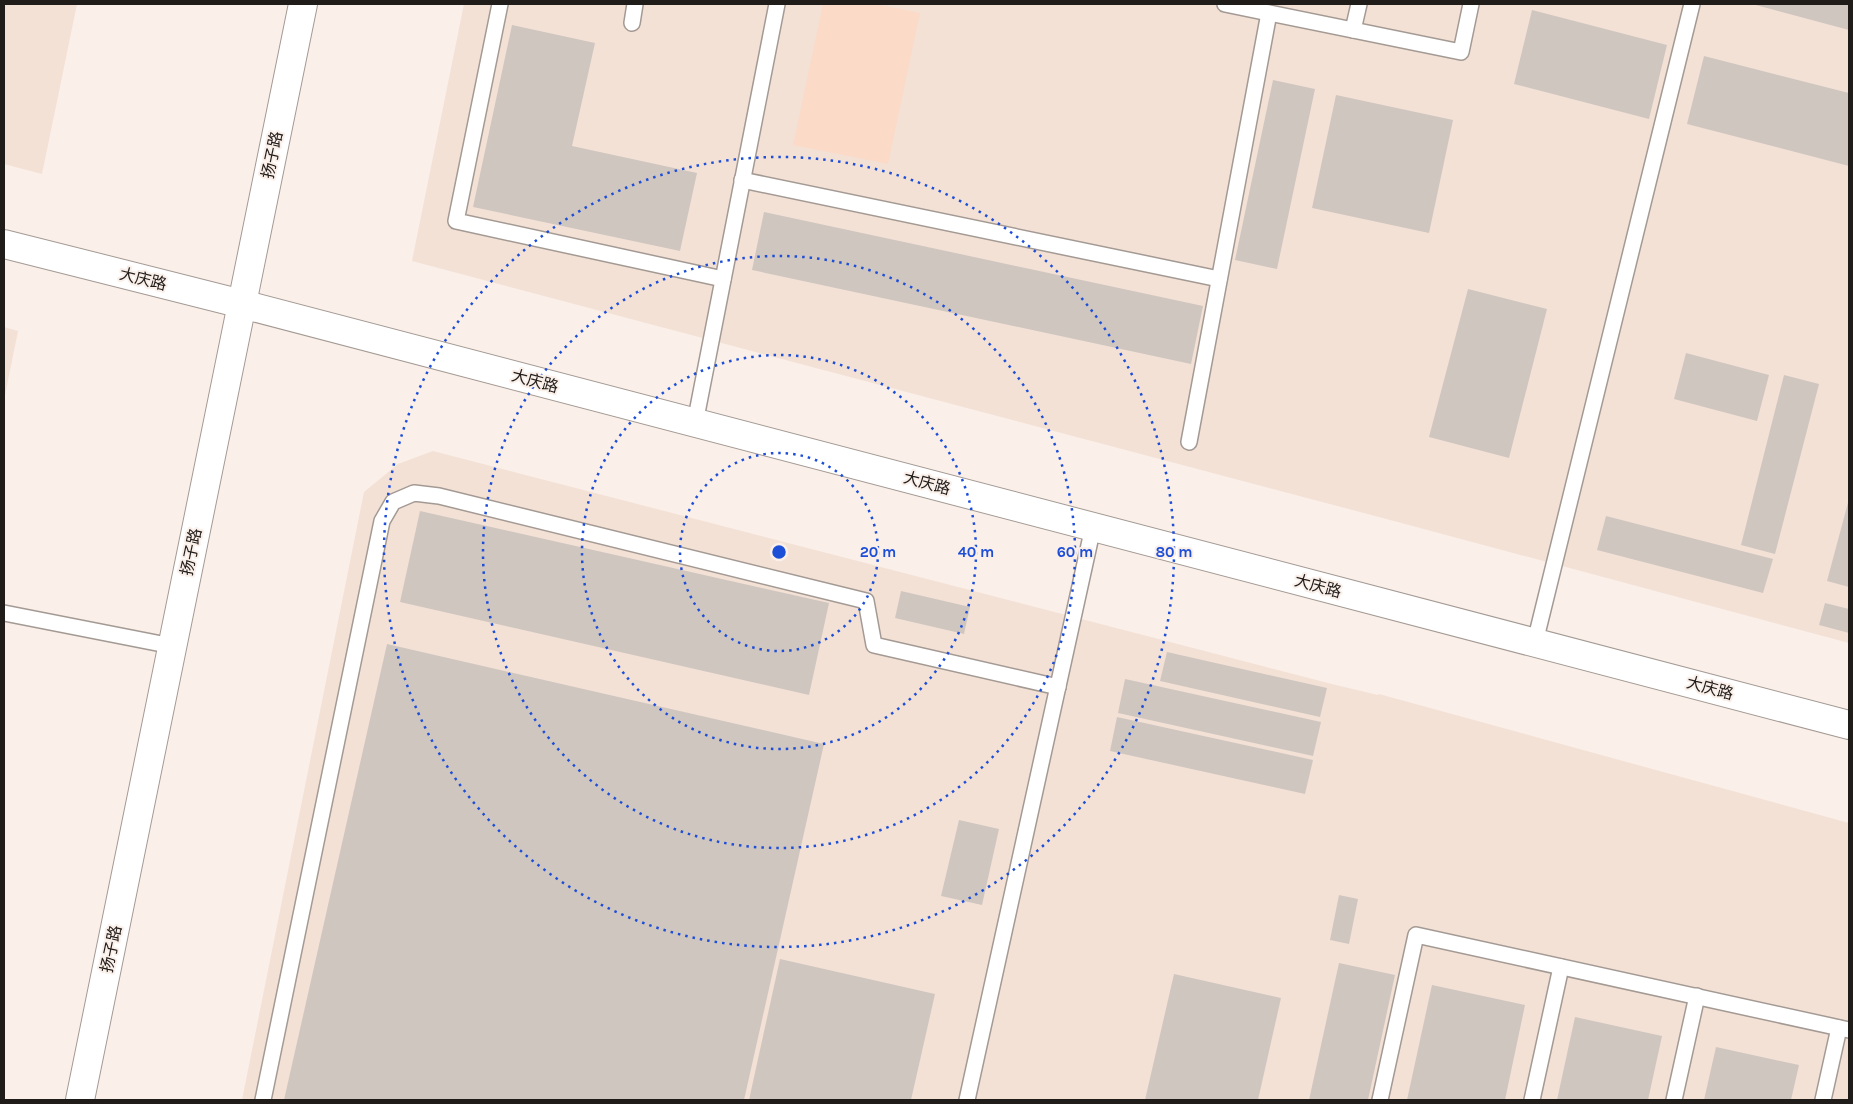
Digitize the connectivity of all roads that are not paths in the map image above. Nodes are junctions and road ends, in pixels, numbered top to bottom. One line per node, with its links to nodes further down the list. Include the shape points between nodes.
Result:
1 (304, 4): 16 (street, 扬子路)
2 (500, 4): 14 (lane, via 456,221)
3 (635, 4): 10 (lane)
4 (777, 4): 12 (lane)
5 (1226, 4): 9 (lane)
6 (1359, 4): 11 (lane)
7 (1471, 4): 11 (lane, via 1461,52)
8 (1692, 4): 21 (lane)
9 (1269, 13): 11 (lane); 15 (lane)
10 (632, 23)
11 (1353, 30)
12 (742, 180): 14 (lane); 15 (lane)
13 (4, 244): 16 (street, 大庆路)
14 (724, 279): 17 (lane)
15 (1219, 279): 18 (lane)
16 (242, 304): 17 (street, 大庆路); 22 (street, 扬子路)
17 (695, 423): 19 (street, 大庆路)
18 (1189, 442)
19 (1093, 527): 21 (street, 大庆路); 23 (lane)
20 (4, 613): 22 (lane)
21 (1535, 642): 24 (street, 大庆路)
22 (172, 646): 28 (street, 扬子路)
23 (1058, 687): 29 (lane, via 874,645 866,601 439,496 414,493 393,502 382,521); 30 (lane)
24 (1849, 725)
25 (1561, 966): 26 (lane); 31 (lane, via 1416,935); 32 (lane)
26 (1697, 996): 27 (lane); 33 (lane)
27 (1844, 1029): 34 (lane)
28 (80, 1100)
29 (263, 1100)
30 (967, 1100)
31 (1380, 1100)
32 (1532, 1100)
33 (1674, 1100)
34 (1823, 1100)

